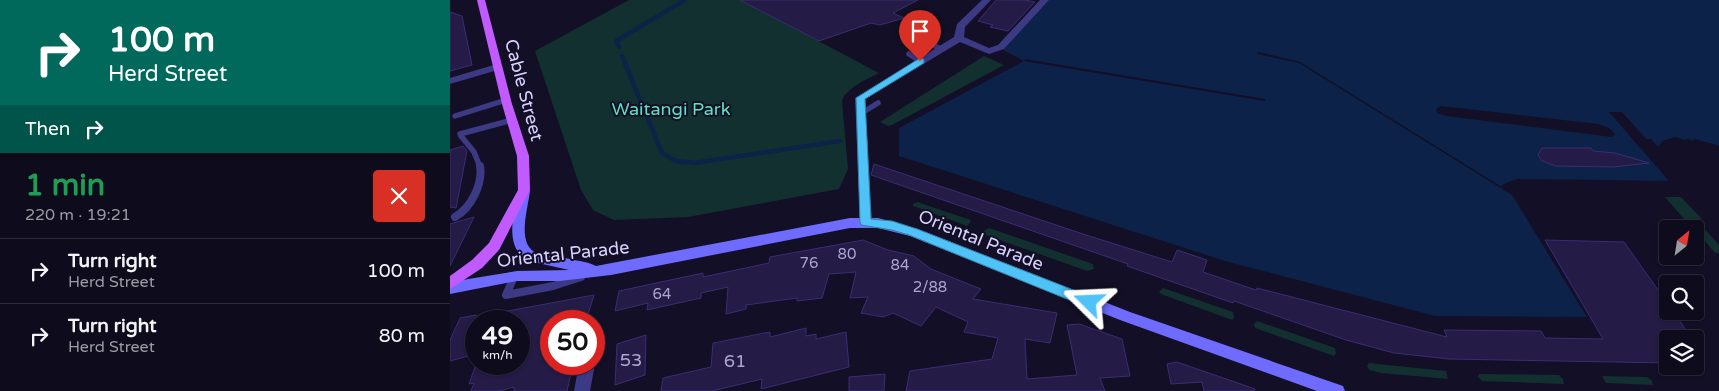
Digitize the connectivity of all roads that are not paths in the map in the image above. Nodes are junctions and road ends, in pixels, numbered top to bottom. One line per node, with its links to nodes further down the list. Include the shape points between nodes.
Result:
1 (481, 0): 9 (main road, Cable Street)
2 (987, 0): 4 (street, via 960,26)
3 (1045, 0): 4 (street, via 1001,47 989,51 972,47)
4 (959, 38): 6 (street)
5 (929, 43): 6 (lane)
6 (941, 48): 8 (street)
7 (909, 54): 8 (lane)
8 (920, 61): 13 (street, via 865,93 860,98)
9 (497, 67): 10 (street); 11 (main road, Cable Street)
10 (450, 81)
11 (506, 100): 14 (lane); 15 (main road, Cable Street)
12 (878, 103): 13 (lane)
13 (860, 114): 18 (street)
14 (455, 116)
15 (512, 120): 16 (main road, Cable Street, via 525,166); 17 (lane, via 460,135 476,153 482,173 474,197)
16 (524, 190): 19 (main road, Cable Street, via 518,235 525,252 538,260); 21 (main road, Cable Street, via 487,255)
17 (454, 217)
18 (866, 222): 19 (main road, Oriental Parade); 25 (main road, Oriental Parade, via 913,232 1125,316)
19 (598, 271): 20 (main road, Oriental Parade); 20 (lane, via 553,286 506,294)
20 (514, 277): 22 (main road, Oriental Parade)
21 (450, 283)
22 (450, 288)
23 (585, 375): 24 (street)
24 (582, 391)
25 (1338, 391)

